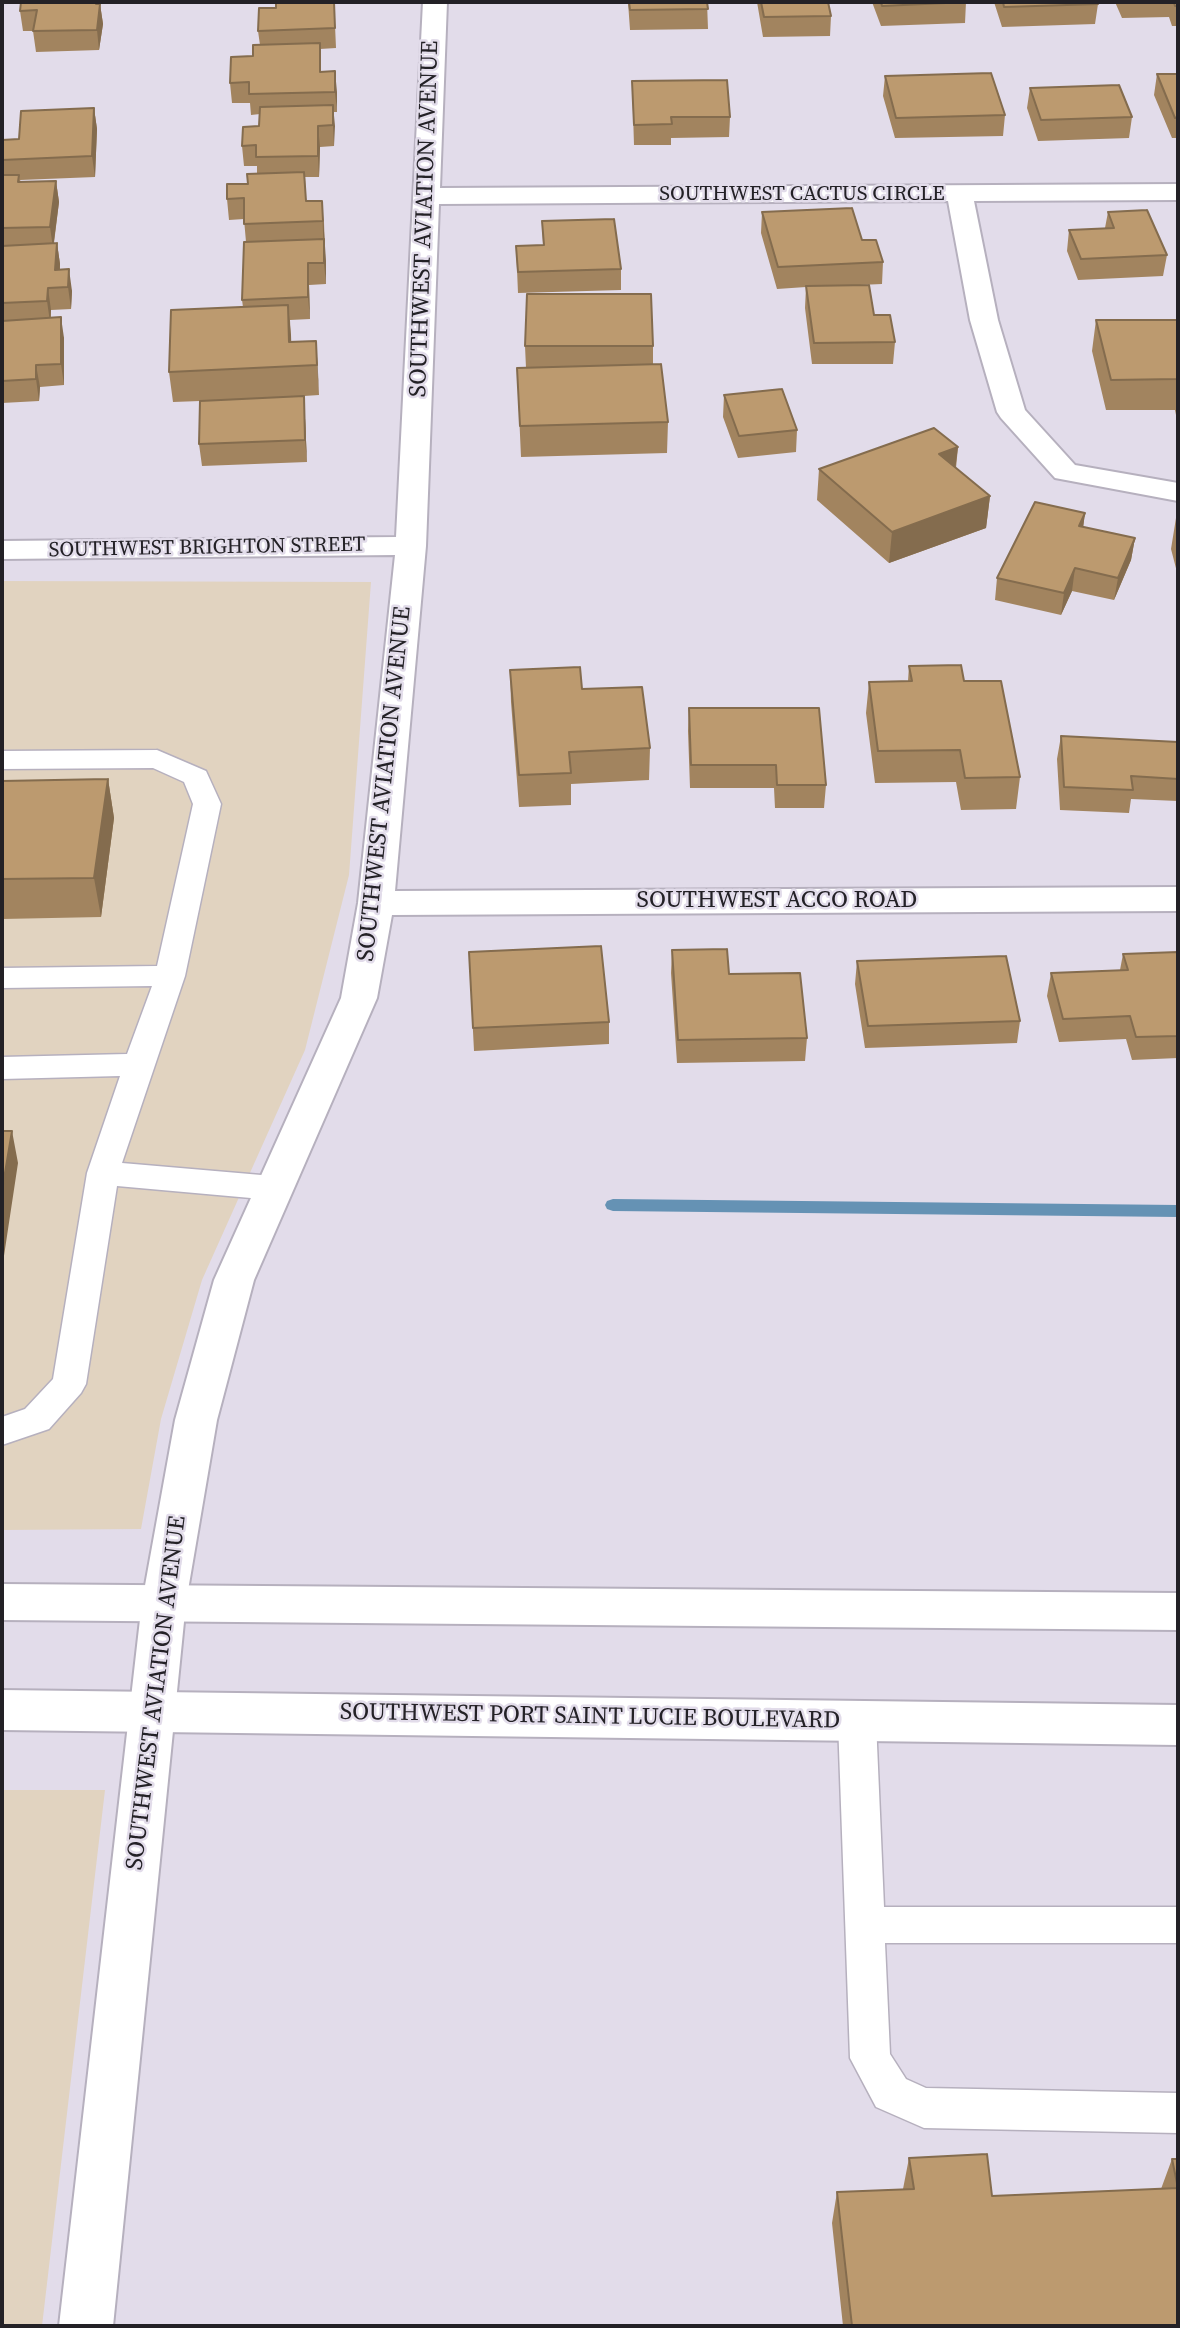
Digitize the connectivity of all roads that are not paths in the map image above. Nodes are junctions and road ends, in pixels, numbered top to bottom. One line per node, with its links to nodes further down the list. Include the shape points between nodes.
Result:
1 (435, 2): 4 (street, SOUTHWEST AVIATION AVENUE)
2 (1178, 192): 3 (street, SOUTHWEST CACTUS CIRCLE)
3 (960, 195): 4 (street, SOUTHWEST CACTUS CIRCLE); 5 (street, via 984,320 1012,412 1065,472)
4 (426, 196): 6 (street, SOUTHWEST AVIATION AVENUE)
5 (1178, 492)
6 (411, 546): 7 (street, SOUTHWEST BRIGHTON STREET); 10 (street, SOUTHWEST AVIATION AVENUE)
7 (2, 550)
8 (2, 760): 11 (lane, via 157,759 196,777 207,804)
9 (1178, 899): 10 (street, SOUTHWEST ACCO ROAD)
10 (376, 903): 16 (street, SOUTHWEST AVIATION AVENUE, via 359,998)
11 (170, 976): 12 (lane); 13 (lane)
12 (2, 978)
13 (139, 1065): 14 (lane); 15 (lane)
14 (2, 1068)
15 (103, 1173): 16 (lane); 17 (lane, via 69,1384 37,1419)
16 (273, 1188): 19 (street, SOUTHWEST AVIATION AVENUE, via 234,1280 195,1420)
17 (2, 1431)
18 (2, 1602): 19 (street)
19 (164, 1602): 20 (street); 22 (street, SOUTHWEST AVIATION AVENUE)
20 (1178, 1612)
21 (2, 1710): 22 (street, SOUTHWEST PORT SAINT LUCIE BOULEVARD)
22 (152, 1712): 23 (street, SOUTHWEST PORT SAINT LUCIE BOULEVARD); 28 (street, SOUTHWEST AVIATION AVENUE)
23 (857, 1721): 24 (street, SOUTHWEST PORT SAINT LUCIE BOULEVARD); 25 (lane)
24 (1178, 1725)
25 (865, 1925): 26 (lane); 27 (lane, via 870,2058 891,2093 924,2108)
26 (1178, 1925)
27 (1178, 2113)
28 (86, 2326)

